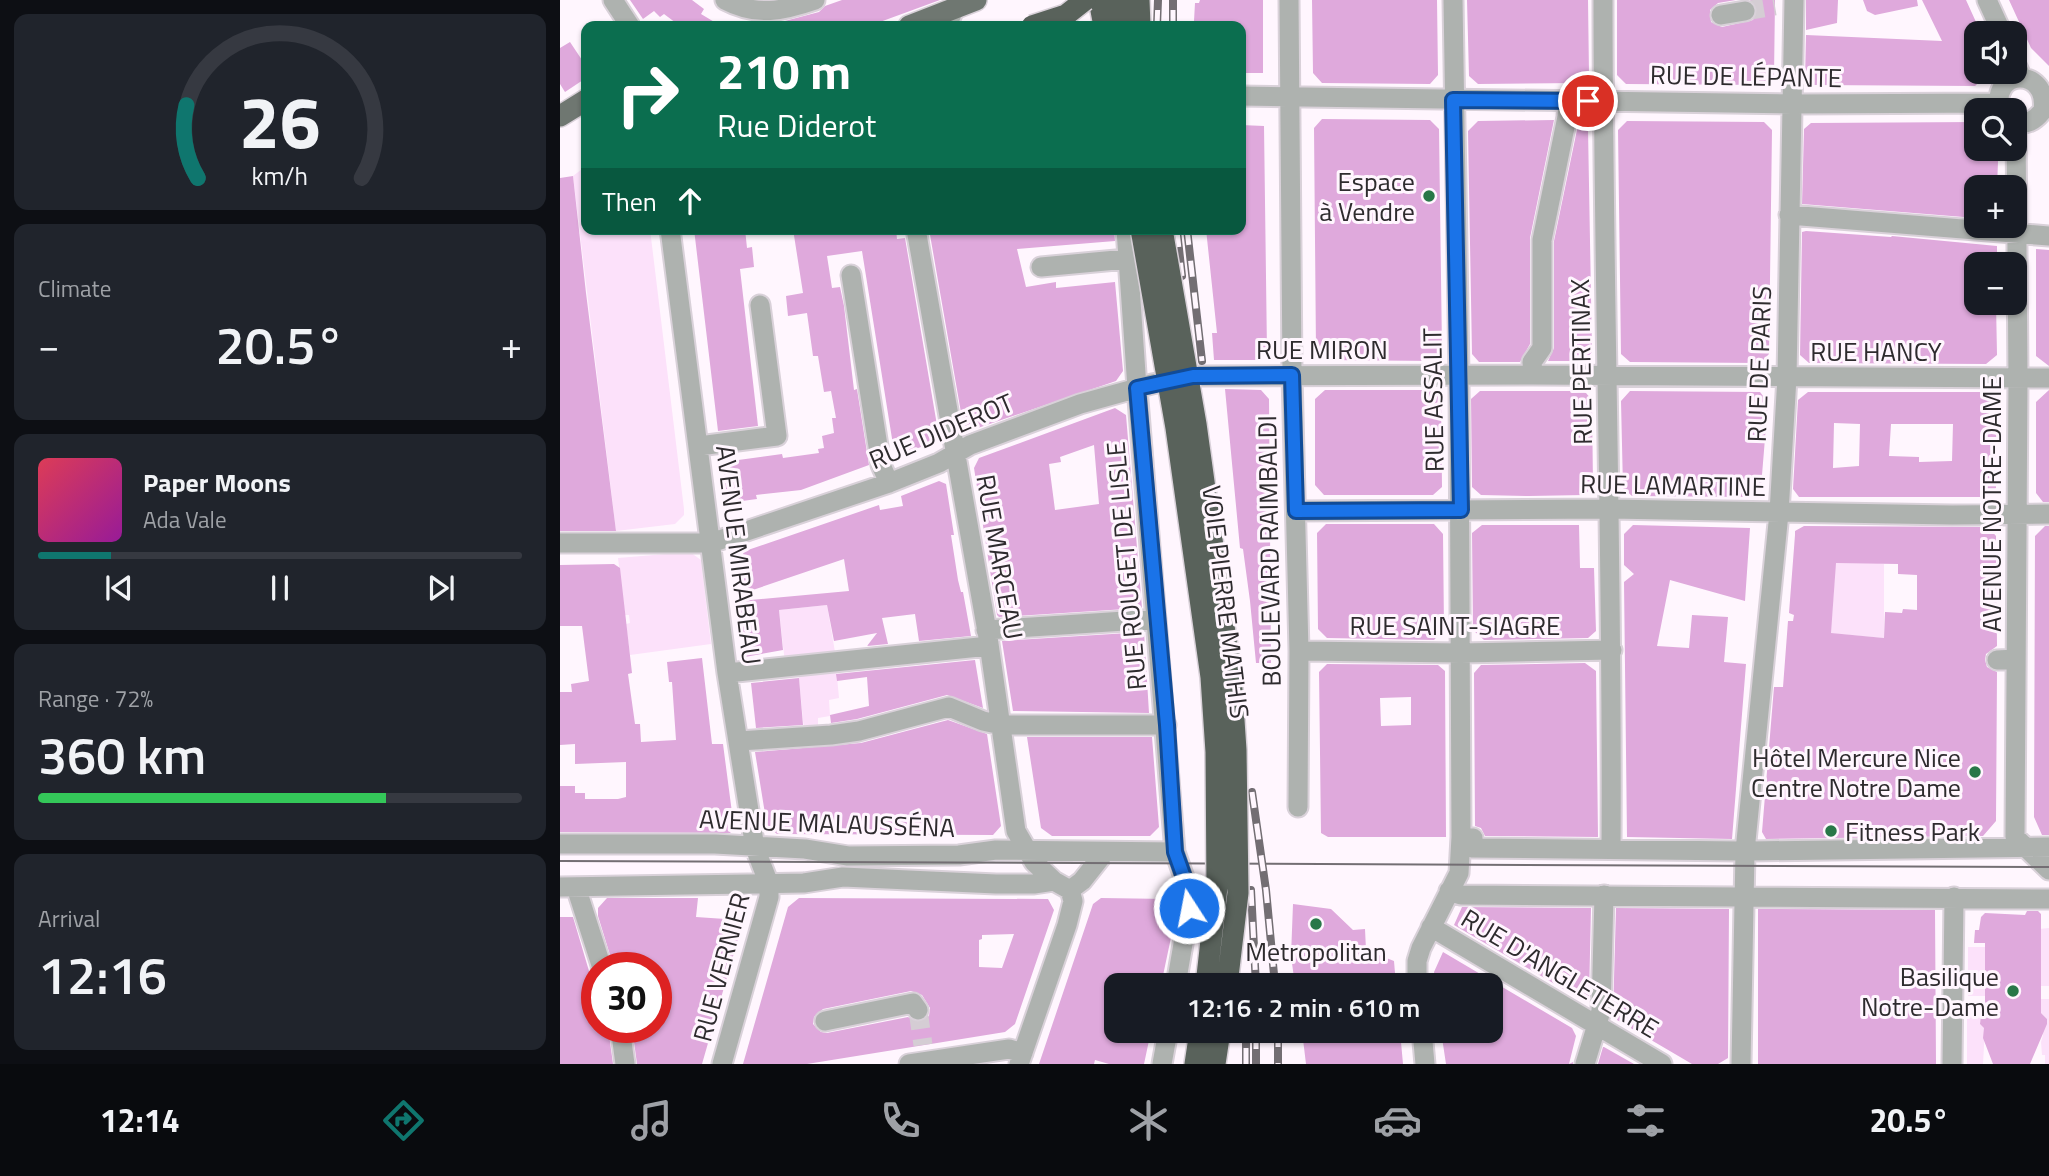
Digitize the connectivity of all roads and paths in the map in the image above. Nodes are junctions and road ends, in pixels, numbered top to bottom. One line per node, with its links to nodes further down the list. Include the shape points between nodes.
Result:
1 (613, 0): 18 (street)
2 (725, 0): 3 (street, via 764,13)
3 (816, 0)
4 (976, 0): 17 (main road)
5 (1084, 0): 19 (highway, bridge, via 1066,15); 20 (street)
6 (1099, 0): 21 (highway)
7 (1108, 0): 22 (street)
8 (1118, 0): 23 (highway)
9 (1139, 0): 24 (highway)
10 (1289, 0): 28 (street, BOULEVARD RAIMBALDI)
11 (1453, 0): 30 (street, RUE ASSALIT)
12 (1604, 0): 32 (street, RUE PERTINAX)
13 (1987, 0): 25 (street)
14 (1788, 3): 34 (street, RUE DE PARIS)
15 (1745, 11): 16 (street)
16 (1721, 15)
17 (950, 18)
18 (627, 21)
19 (1047, 21)
20 (1099, 21)
21 (1101, 21)
22 (1111, 21)
23 (1122, 21)
24 (1140, 21)
25 (1997, 21)
26 (2027, 76): 29 (street)
27 (1246, 96): 28 (street, RUE DE LÉPANTE)
28 (1289, 98): 30 (street, RUE DE LÉPANTE); 52 (street, BOULEVARD RAIMBALDI)
29 (2046, 98): 37 (street, via 2043,110)
30 (1453, 100): 31 (street, RUE DE LÉPANTE); 56 (street, RUE ASSALIT)
31 (1568, 101): 32 (street, RUE DE LÉPANTE); 53 (street, via 1542,240 1542,348 1532,362)
32 (1603, 101): 34 (street, RUE DE LÉPANTE); 54 (street, RUE PERTINAX)
33 (581, 103): 36 (main road)
34 (1792, 104): 35 (street, RUE DE LÉPANTE); 38 (street, RUE DE PARIS)
35 (1964, 106)
36 (560, 116)
37 (2027, 122)
38 (1789, 215): 39 (street); 57 (street, RUE DE PARIS)
39 (1964, 229)
40 (2027, 234): 46 (street)
41 (671, 235): 61 (street, AVENUE MIRABEAU)
42 (916, 235): 62 (street, RUE MARCEAU)
43 (1126, 235): 48 (street, RUE ROUGET DE LISLE)
44 (1142, 235): 103 (highway, VOIE PIERRE MATHIS, bridge, via 1176,428 1211,677 1217,887)
45 (1163, 235): 104 (highway, VOIE PIERRE MATHIS, bridge, via 1196,424 1231,676 1238,893)
46 (2049, 236)
47 (2017, 238): 58 (street, AVENUE NOTRE-DAME)
48 (1128, 259): 49 (street); 60 (street, RUE ROUGET DE LISLE)
49 (1041, 267)
50 (851, 275): 63 (street, via 881,465)
51 (760, 306): 61 (street, via 777,436)
52 (1292, 375): 55 (street, RUE MIRON); 56 (street, RUE MIRON); 66 (street, BOULEVARD RAIMBALDI)
53 (1533, 375): 54 (street, RUE MIRON); 56 (street, RUE MIRON)
54 (1606, 375): 57 (street, RUE MIRON); 64 (street, RUE PERTINAX)
55 (1193, 376): 60 (street, RUE DIDEROT)
56 (1459, 376): 65 (street, RUE ASSALIT)
57 (1787, 377): 58 (street, RUE HANCY); 67 (street, RUE DE PARIS)
58 (2018, 378): 59 (street, RUE HANCY); 68 (street, AVENUE NOTRE-DAME)
59 (2049, 378)
60 (1137, 388): 62 (street, RUE DIDEROT, via 1080,404); 72 (street, RUE ROUGET DE LISLE)
61 (698, 446): 71 (street, AVENUE MIRABEAU)
62 (956, 453): 63 (street, RUE DIDEROT); 73 (street, RUE MARCEAU)
63 (889, 484): 71 (street, RUE DIDEROT)
64 (1610, 509): 65 (street, RUE LAMARTINE); 67 (street, RUE LAMARTINE); 74 (street, RUE PERTINAX)
65 (1461, 510): 66 (street, RUE LAMARTINE); 76 (street, RUE ASSALIT)
66 (1296, 511): 75 (street, BOULEVARD RAIMBALDI)
67 (1779, 513): 68 (street, RUE LAMARTINE); 97 (street, RUE DE PARIS)
68 (2016, 514): 69 (street, RUE LAMARTINE); 84 (street, AVENUE NOTRE-DAME, via 2006,659 2015,837)
69 (2049, 514)
70 (560, 542): 71 (street, RUE DIDEROT)
71 (711, 543): 77 (street, AVENUE MIRABEAU)
72 (1156, 620): 73 (street); 79 (street, RUE ROUGET DE LISLE)
73 (988, 638): 77 (street); 78 (street, RUE MARCEAU)
74 (1612, 650): 76 (street, RUE SAINT-SIAGRE); 87 (street, RUE PERTINAX)
75 (1298, 651): 76 (street, RUE SAINT-SIAGRE); 81 (street, BOULEVARD RAIMBALDI)
76 (1461, 653): 82 (street, RUE ASSALIT)
77 (727, 673): 80 (street, AVENUE MIRABEAU)
78 (1001, 724): 79 (street); 80 (street, via 949,707 859,731); 88 (street, RUE MARCEAU, via 1015,826)
79 (1167, 725): 90 (street, RUE ROUGET DE LISLE)
80 (739, 741): 86 (street, AVENUE MIRABEAU)
81 (1298, 807)
82 (1461, 837): 87 (street, via 1473,838 1472,848); 95 (street, RUE ASSALIT, via 1458,873)
83 (560, 844): 86 (street, AVENUE MALAUSSÉNA)
84 (2026, 847): 85 (street); 87 (street); 91 (street, AVENUE NOTRE-DAME)
85 (2049, 847)
86 (755, 848): 88 (street, AVENUE MALAUSSÉNA, via 848,856); 92 (street, AVENUE MIRABEAU)
87 (1611, 849)
88 (1026, 850): 89 (street, AVENUE MALAUSSÉNA); 93 (street, RUE MARCEAU)
89 (1105, 852): 90 (street, AVENUE MALAUSSÉNA); 93 (street, via 1082,881)
90 (1175, 852): 102 (street, RUE ROUGET DE LISLE, via 1191,897)
91 (2049, 870)
92 (769, 884): 93 (street, AVENUE MALAUSSÉNA, via 843,877); 94 (street, AVENUE MALAUSSÉNA); 117 (street, RUE VERNIER)
93 (1062, 886): 115 (street, via 1073,901)
94 (568, 887): 101 (street)
95 (1451, 887): 96 (street, via 1461,895); 100 (street, RUE ASSALIT)
96 (1604, 895): 97 (street); 108 (street, via 1601,1011)
97 (1744, 897): 98 (street); 124 (street, RUE DE PARIS)
98 (1954, 897): 99 (street); 125 (street)
99 (2049, 900)
100 (1430, 927): 105 (street, RUE ASSALIT); 108 (street, RUE D'ANGLETERRE)
101 (595, 952)
102 (1178, 973)
103 (1207, 973)
104 (1228, 973)
105 (1417, 973)
106 (918, 1010): 107 (street, via 913,1003)
107 (825, 1021)
108 (1596, 1024): 122 (street); 123 (street, RUE D'ANGLETERRE)
109 (622, 1043): 116 (street)
110 (1166, 1043): 118 (street)
111 (1198, 1043): 119 (highway)
112 (1218, 1043): 120 (highway)
113 (1423, 1043): 121 (street)
114 (919, 1057): 115 (street, via 1009,1049)
115 (1021, 1058)
116 (625, 1064)
117 (722, 1064)
118 (1162, 1064)
119 (1195, 1064)
120 (1215, 1064)
121 (1425, 1064)
122 (1585, 1064)
123 (1662, 1064)
124 (1741, 1064)
125 (1952, 1064)

